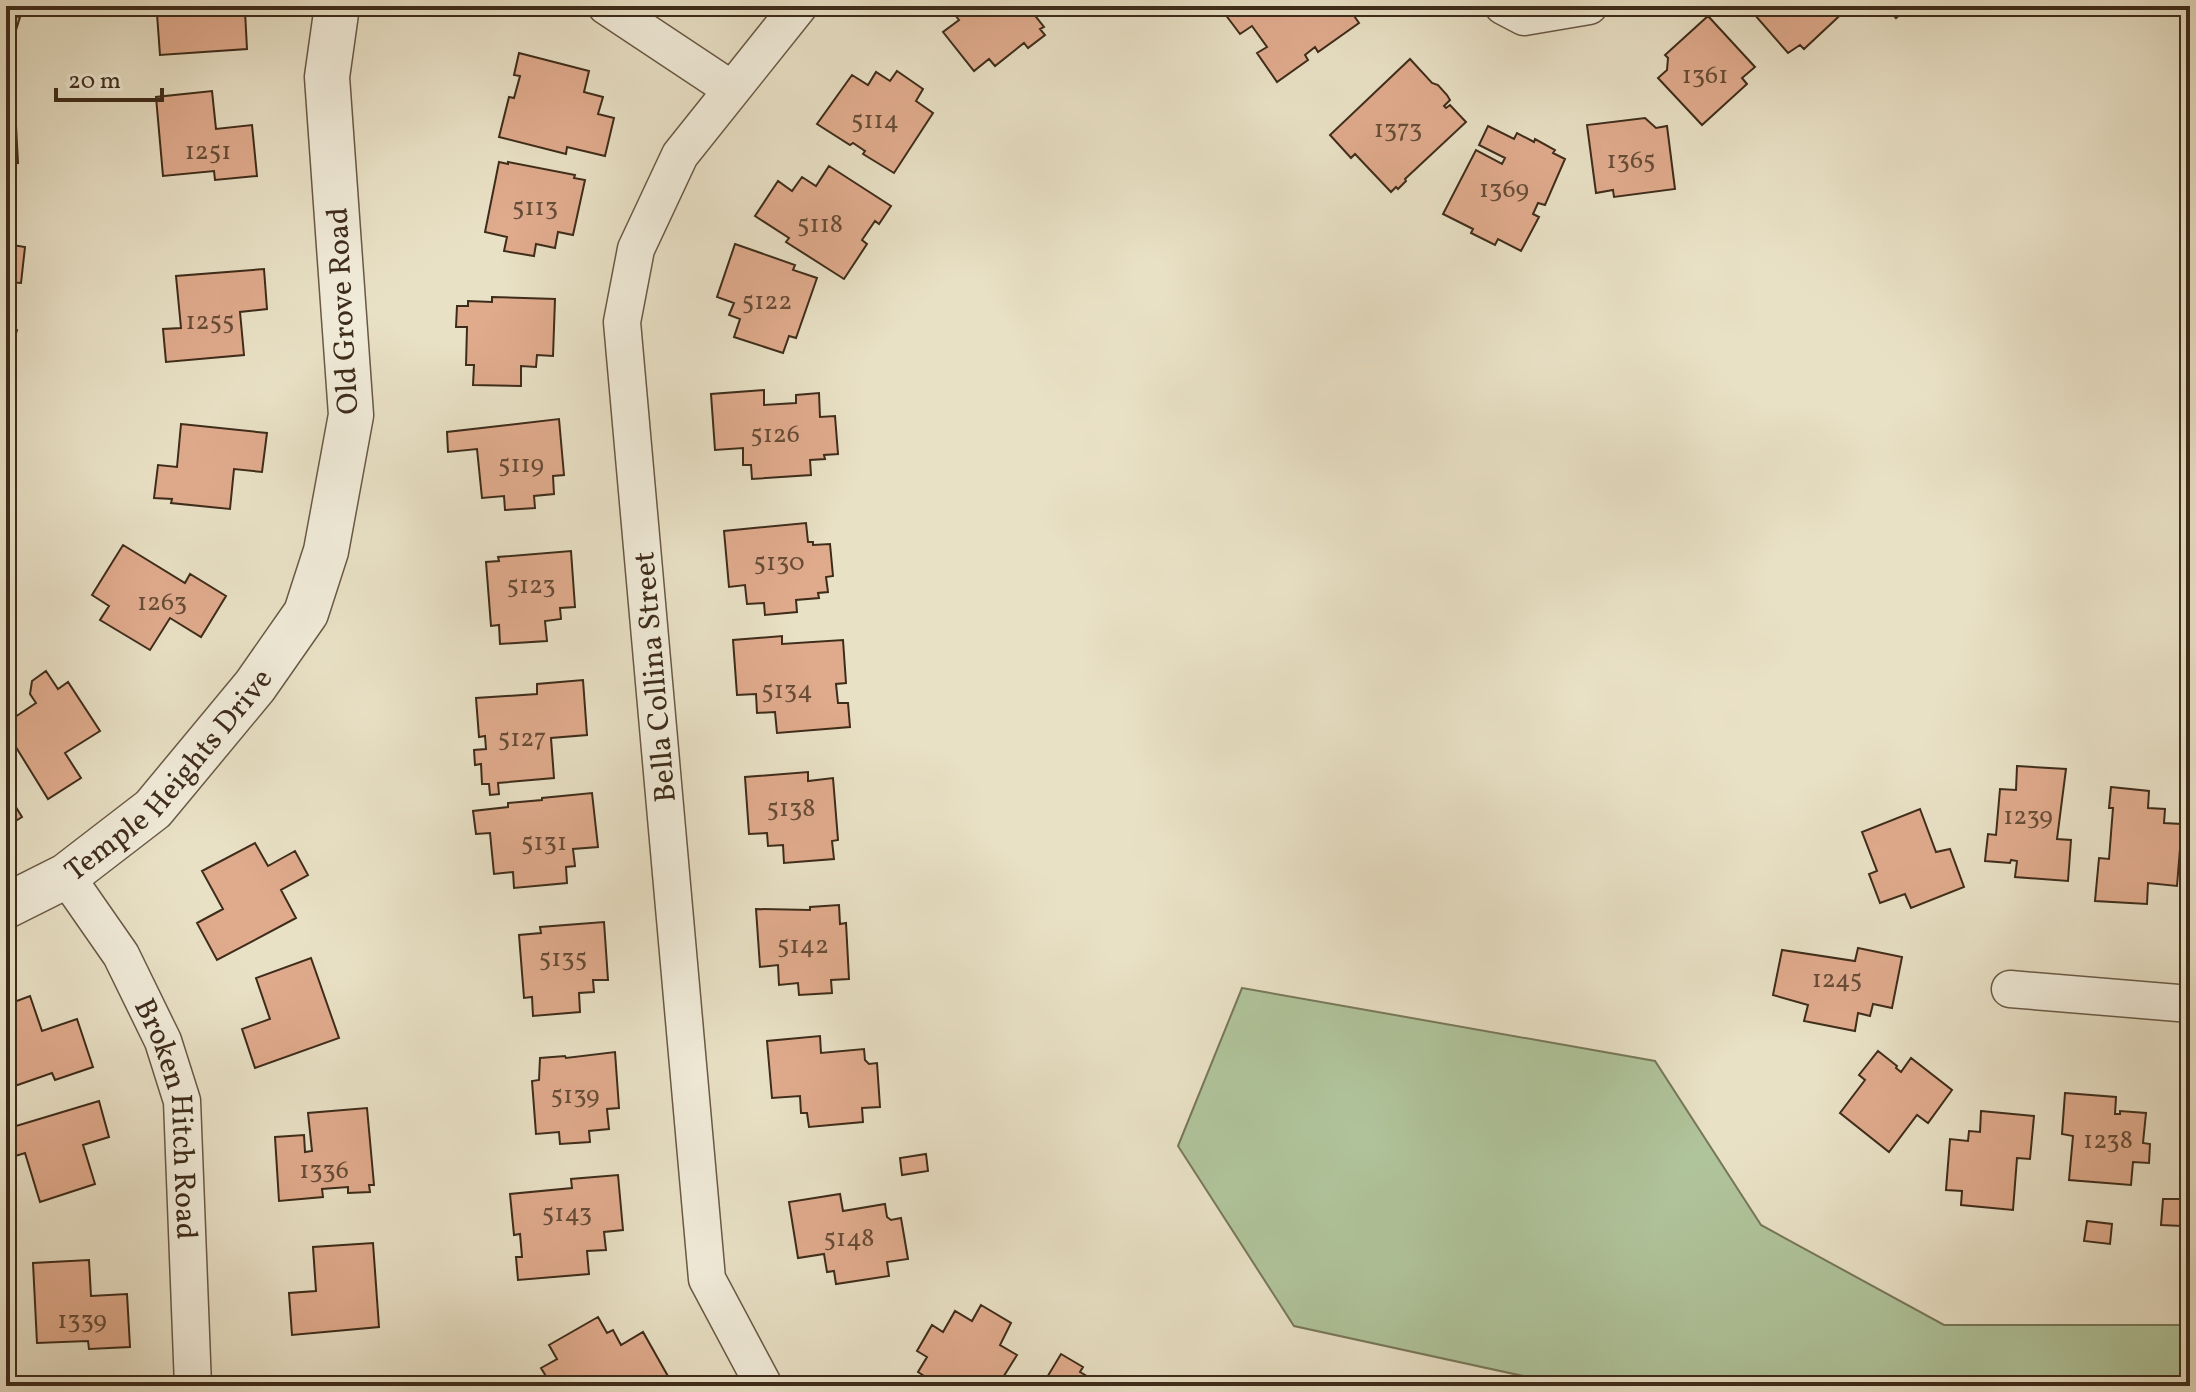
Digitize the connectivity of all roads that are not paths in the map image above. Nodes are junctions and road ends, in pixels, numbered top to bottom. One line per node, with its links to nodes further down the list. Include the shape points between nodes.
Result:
1 (337, 6): 7 (street, Old Grove Road, via 327,77 351,415 326,551)
2 (606, 6): 6 (street)
3 (799, 6): 6 (street, Bella Collina Street)
4 (1503, 6): 5 (street, via 1524,17)
5 (1589, 6)
6 (731, 89): 13 (street, Bella Collina Street, via 680,155 636,249 622,322 707,1279)
7 (306, 613): 8 (street, Temple Heights Drive, via 255,686 153,809)
8 (66, 876): 9 (street, Temple Heights Drive); 12 (street, Broken Hitch Road, via 121,955 163,1041 182,1101)
9 (6, 906)
10 (2010, 989): 11 (street)
11 (2190, 1004)
12 (193, 1386)
13 (764, 1386)

